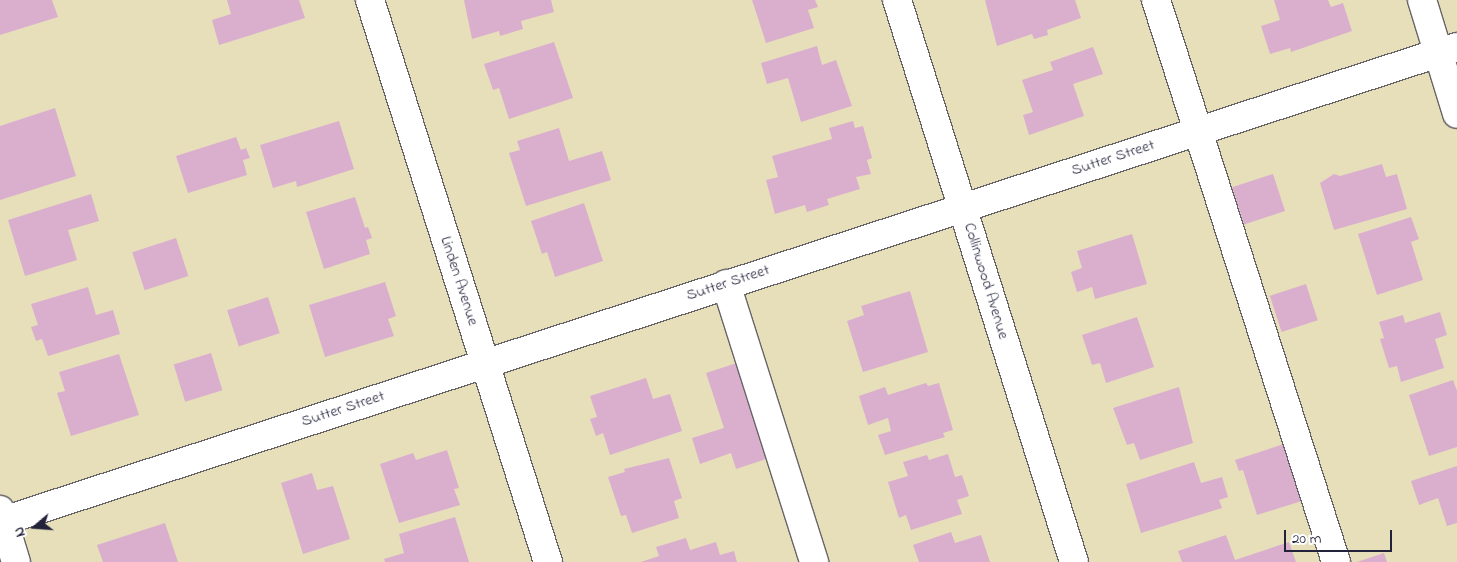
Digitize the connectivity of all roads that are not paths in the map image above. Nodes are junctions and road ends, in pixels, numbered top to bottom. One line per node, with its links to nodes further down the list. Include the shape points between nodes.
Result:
1 (370, 0): 10 (street, Linden Avenue)
2 (897, 0): 8 (street, Collinwood Avenue)
3 (1156, 0): 7 (street)
4 (1422, 0): 5 (street)
5 (1448, 50): 6 (street); 7 (street, Sutter Street)
6 (1457, 114)
7 (1198, 131): 8 (street, Sutter Street); 16 (street)
8 (962, 207): 9 (street, Sutter Street); 15 (street, Collinwood Avenue)
9 (726, 284): 10 (street, Sutter Street); 14 (street)
10 (485, 362): 11 (street, Sutter Street); 13 (street, Linden Avenue)
11 (1, 518): 12 (street)
12 (16, 562)
13 (548, 562)
14 (814, 562)
15 (1074, 562)
16 (1336, 562)

